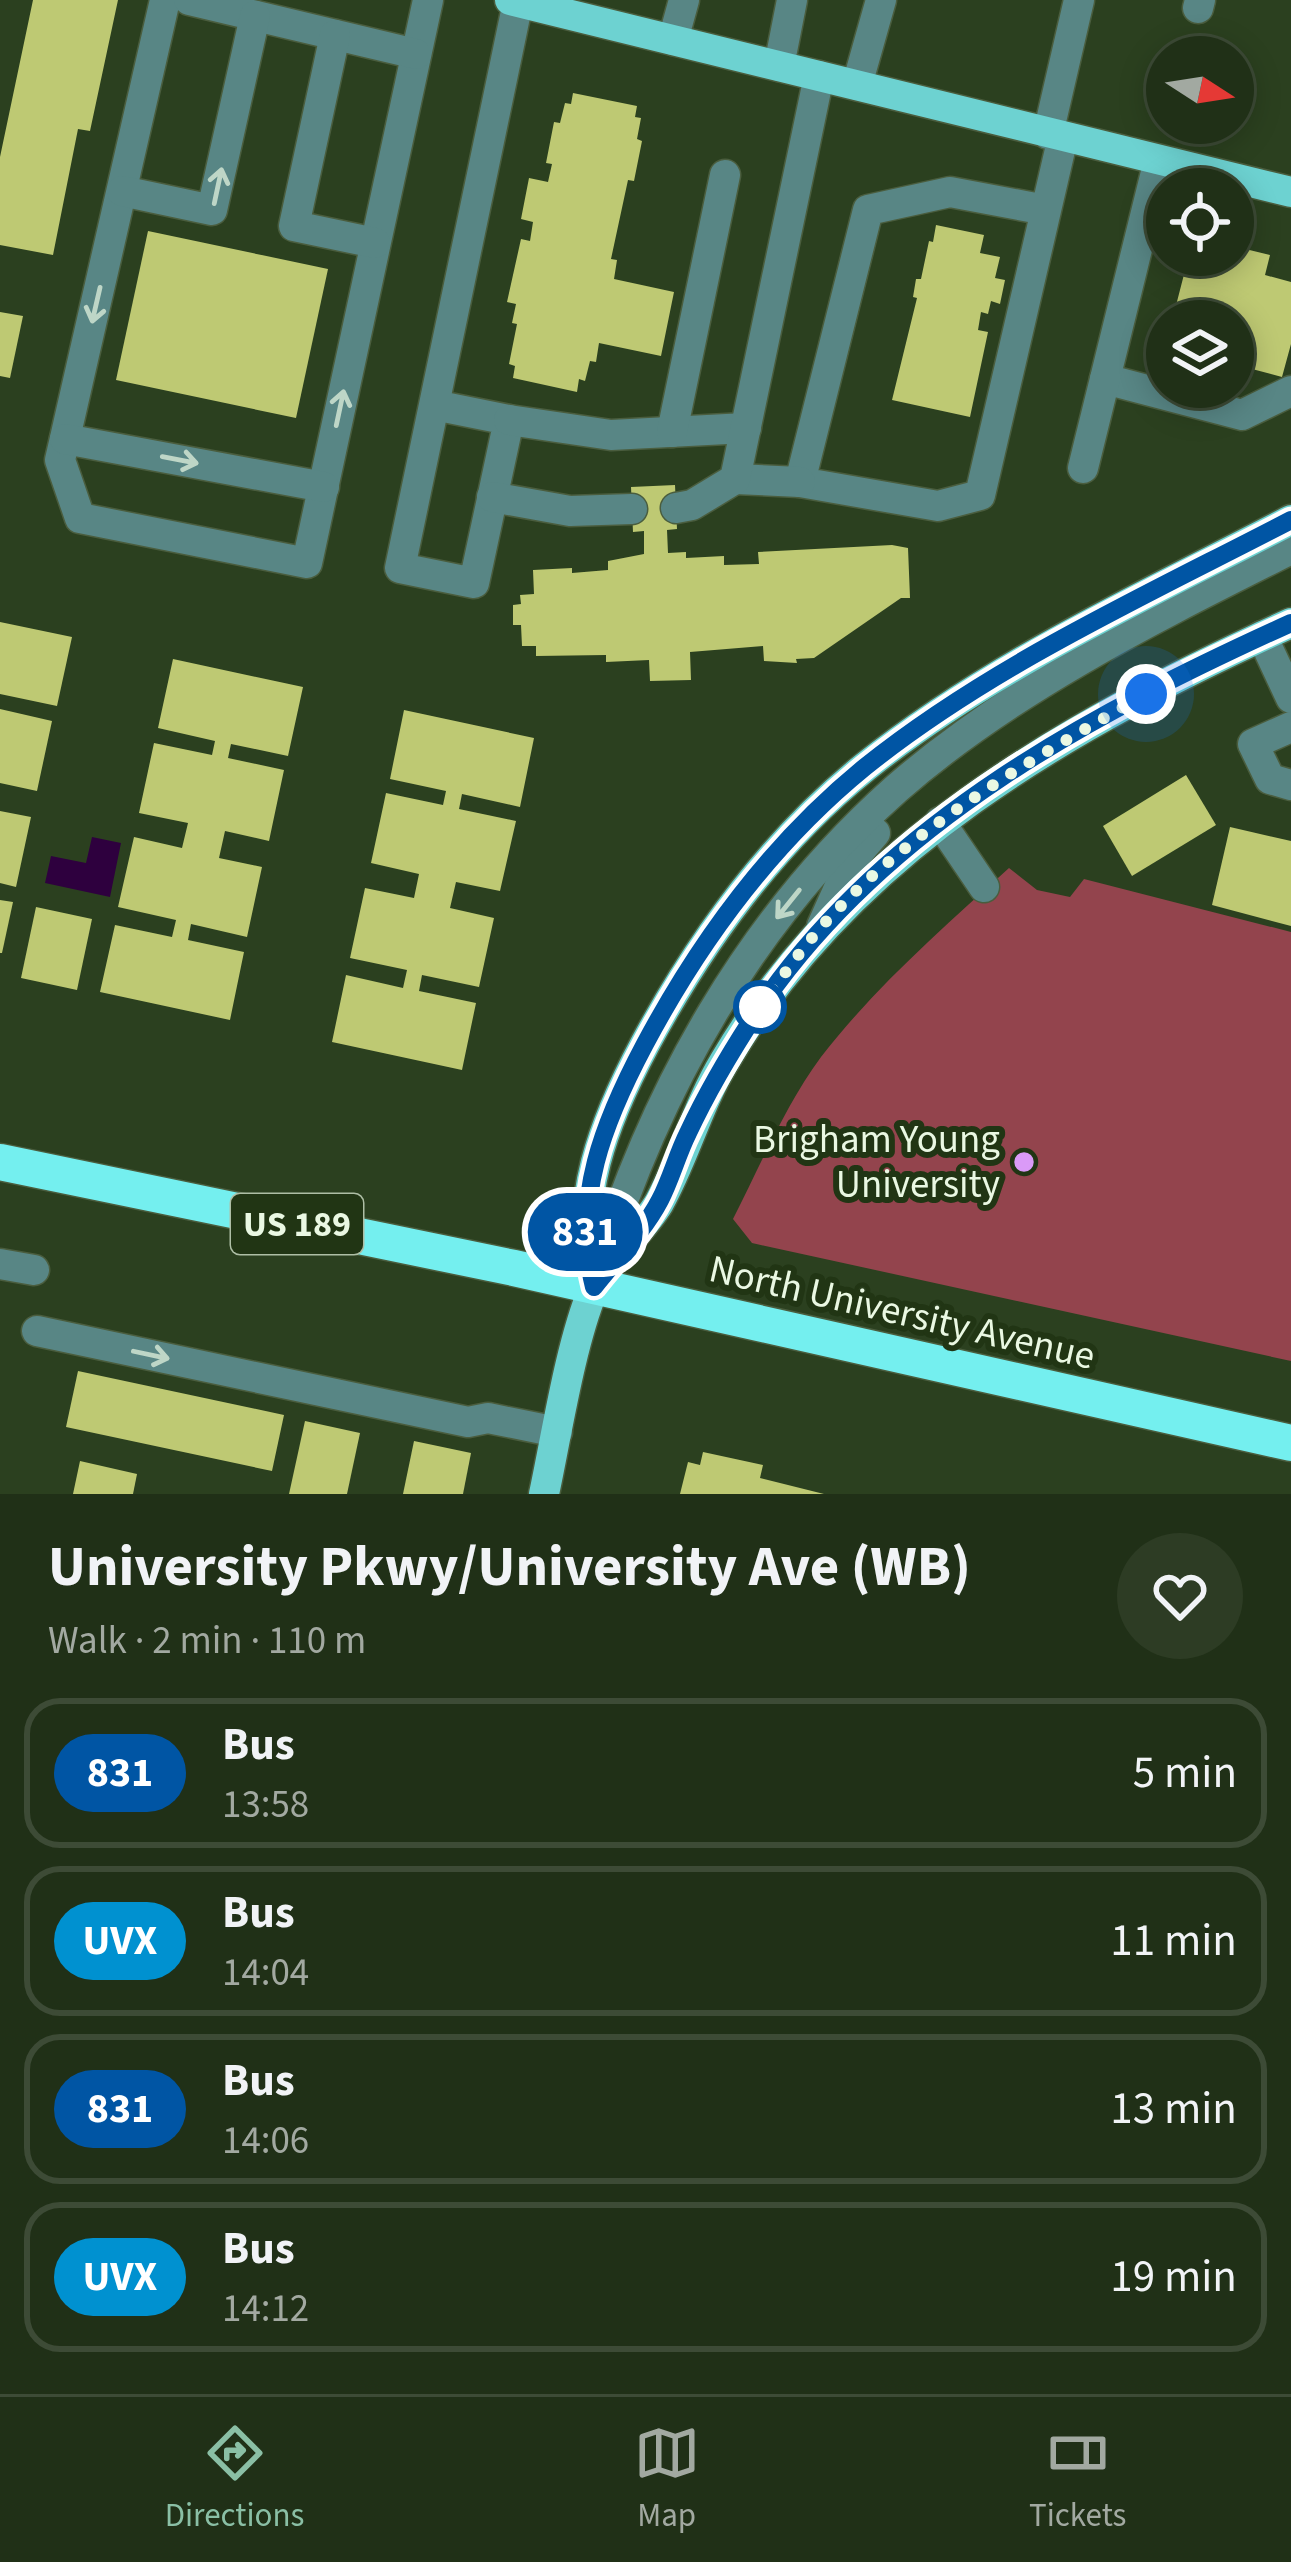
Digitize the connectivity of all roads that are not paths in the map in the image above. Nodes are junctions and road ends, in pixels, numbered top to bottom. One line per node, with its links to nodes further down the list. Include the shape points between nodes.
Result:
1 (165, 0): 19 (street)
2 (189, 0): 9 (street)
3 (428, 0): 12 (street)
4 (683, 0): 11 (street)
5 (792, 0): 13 (street)
6 (880, 0): 15 (street)
7 (1079, 0): 16 (street)
8 (514, 1): 11 (main road); 25 (street)
9 (255, 16): 10 (street); 19 (street, one-way to 9, via 212,210)
10 (334, 35): 12 (street); 22 (street, via 294,226)
11 (673, 40): 13 (main road)
12 (416, 54): 22 (street)
13 (779, 66): 14 (main road)
14 (819, 76): 15 (main road); 27 (street)
15 (857, 85): 16 (main road)
16 (1055, 136): 17 (main road); 21 (street)
17 (1159, 160): 20 (main road); 23 (street)
18 (725, 175): 28 (street)
19 (122, 191): 29 (street, one-way to 29)
20 (1291, 192)
21 (1046, 210): 32 (street, via 950,191 868,210); 32 (street, via 980,495 938,506)
22 (375, 243): 33 (street, one-way to 22)
23 (1105, 379): 24 (street, via 1242,415); 30 (street)
24 (1291, 391)
25 (434, 404): 26 (street); 34 (street, via 400,568 474,583)
26 (509, 421): 28 (street, via 610,436); 34 (street)
27 (746, 428): 28 (street); 31 (street)
28 (672, 431)
29 (65, 439): 33 (street, one-way to 33); 33 (street, via 60,460 80,518 307,563)
30 (1084, 468)
31 (735, 479): 32 (street); 35 (street)
32 (800, 482)
33 (323, 487)
34 (492, 497): 36 (street, via 570,511)
35 (676, 508)
36 (632, 509)
37 (1291, 520): 51 (main road, via 961,700 865,768 785,843 702,948 616,1107 586,1201)
38 (1291, 549): 51 (street, one-way to 51, via 1026,696 900,785 831,854 764,933 704,1024 640,1158)
39 (1291, 569): 47 (street, via 1072,689 949,772 851,861)
40 (1291, 623): 41 (main road)
41 (1262, 636): 42 (street); 45 (main road, via 1033,758)
42 (1291, 698)
43 (1291, 727): 44 (street, via 1253,744 1270,779)
44 (1291, 784)
45 (940, 822): 46 (street); 47 (main road)
46 (984, 887)
47 (822, 926): 51 (main road, via 723,1062 659,1203)
48 (0, 1162): 51 (highway, North University Avenue / US 189)
49 (0, 1264): 50 (street)
50 (34, 1270)
51 (594, 1287): 53 (main road); 54 (highway, North University Avenue / US 189)
52 (37, 1331): 53 (street, one-way to 53, via 468,1422 488,1418)
53 (557, 1432): 55 (main road)
54 (1291, 1444)
55 (544, 1494)

